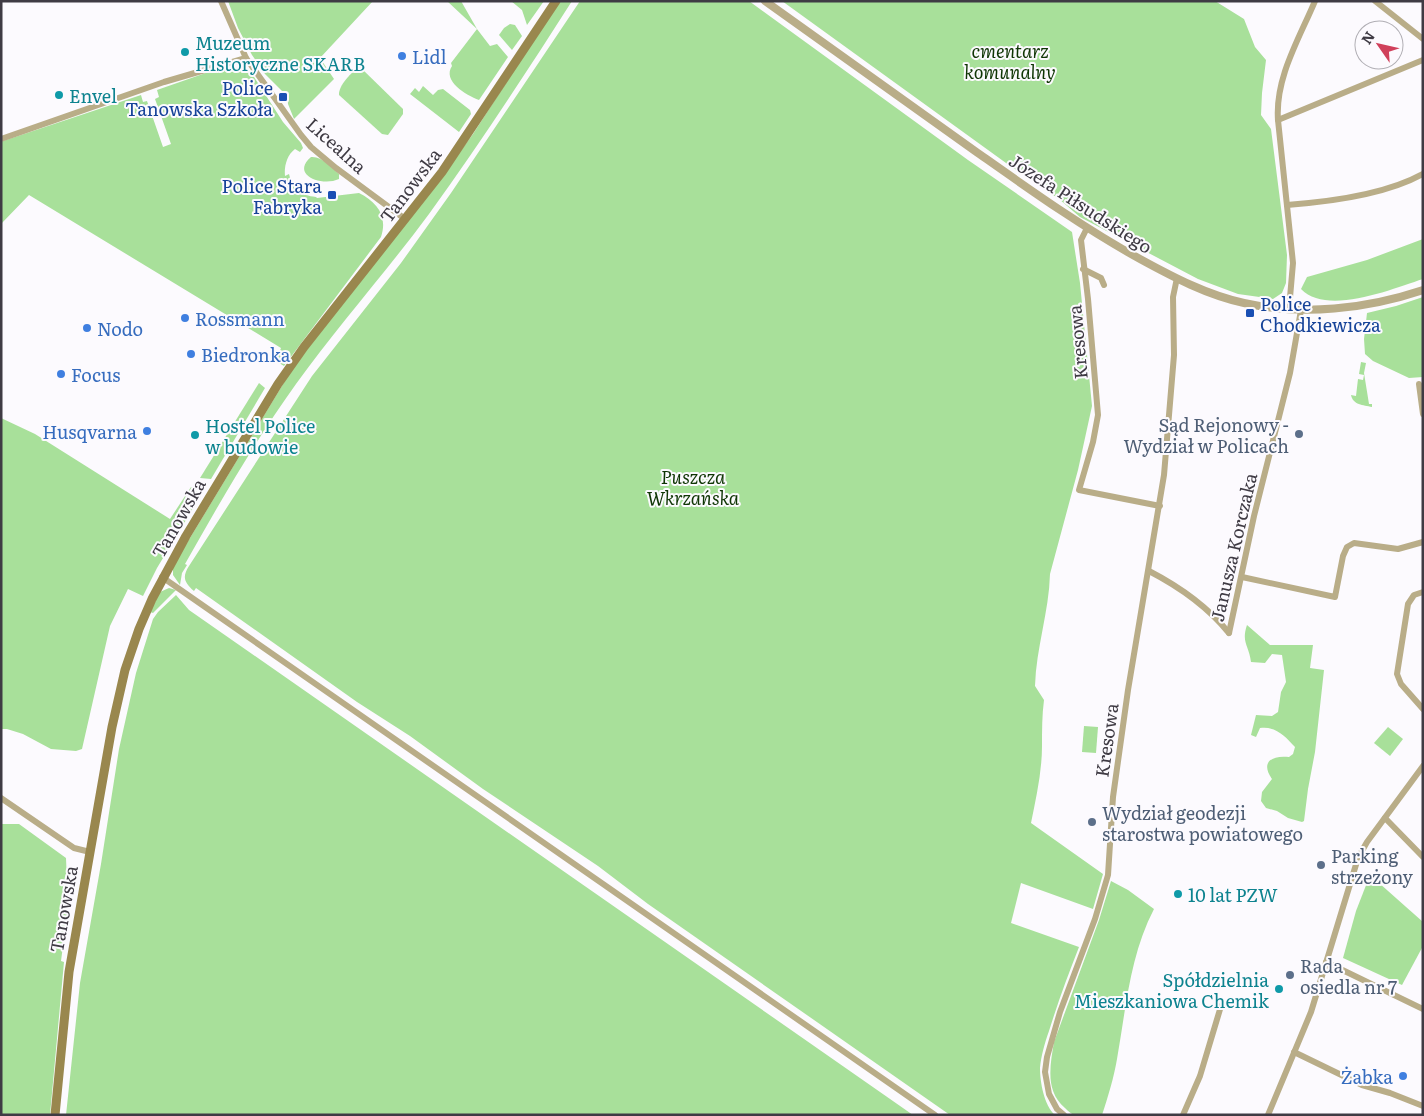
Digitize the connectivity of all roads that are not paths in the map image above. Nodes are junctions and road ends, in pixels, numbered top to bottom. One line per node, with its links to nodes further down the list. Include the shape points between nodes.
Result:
1 (220, 1): 7 (street, Licealna)
2 (556, 1): 13 (main road, Tanowska, via 467,136)
3 (766, 1): 14 (street, Józefa Piłsudskiego)
4 (1316, 1): 9 (street, via 1281,81 1277,97)
5 (1376, 1): 6 (street)
6 (1423, 39)
7 (246, 58): 10 (street); 13 (street, Licealna, via 312,147)
8 (1423, 60): 9 (street)
9 (1278, 120): 12 (street)
10 (1, 139)
11 (1423, 174): 12 (street, via 1350,198)
12 (1287, 205): 19 (street, via 1293,263)
13 (406, 219): 26 (main road, Tanowska, via 278,384)
14 (1087, 228): 15 (street, Kresowa, via 1081,240); 16 (street, Józefa Piłsudskiego)
15 (1084, 270): 17 (street, via 1101,278); 23 (street, Kresowa, via 1098,415 1079,490)
16 (1177, 278): 19 (street, Józefa Piłsudskiego, via 1229,299); 23 (street, Kresowa, via 1173,297 1171,409)
17 (1104, 285)
18 (1423, 290): 20 (street, Józefa Piłsudskiego, via 1364,305)
19 (1288, 309): 20 (street, Józefa Piłsudskiego)
20 (1301, 310): 27 (street, Janusza Korczaka, via 1290,373)
21 (1419, 384): 22 (street)
22 (1423, 414)
23 (1160, 506): 25 (street, Kresowa)
24 (1423, 542): 27 (street, via 1398,549 1354,543 1347,547 1335,597)
25 (1149, 571): 27 (street, Janusza Korczaka, via 1204,608 1229,633); 42 (street, Kresowa, via 1113,797 1108,875 1047,1057 1049,1094)
26 (162, 577): 33 (main road, Tanowska, via 139,629 121,685); 41 (street)
27 (1242, 577)
28 (1423, 592): 29 (street, via 1414,595 1408,604 1397,674 1401,684)
29 (1423, 709)
30 (1423, 766): 32 (street)
31 (1, 798): 33 (street, via 74,848)
32 (1385, 818): 34 (street); 35 (street, via 1358,858)
33 (90, 852): 40 (main road, Tanowska, via 69,972)
34 (1423, 857)
35 (1326, 962): 37 (street); 38 (street, via 1311,1012)
36 (1221, 1006): 43 (street, via 1200,1076)
37 (1423, 1009)
38 (1294, 1052): 39 (street, via 1362,1085); 44 (street)
39 (1423, 1106)
40 (55, 1115)
41 (934, 1115)
42 (1064, 1115)
43 (1183, 1115)
44 (1268, 1115)

